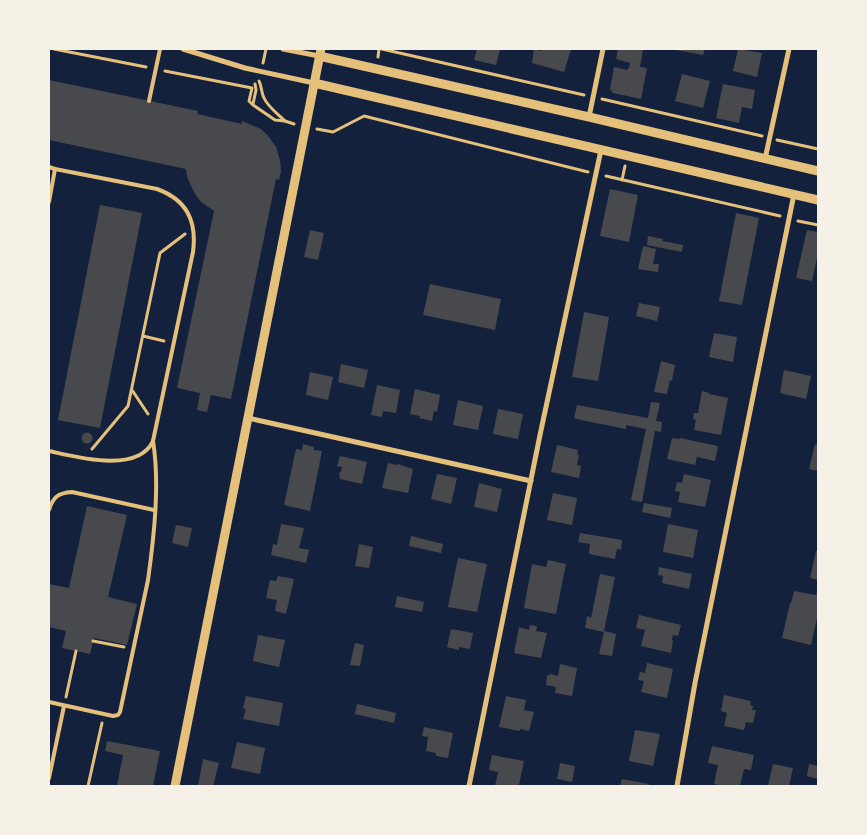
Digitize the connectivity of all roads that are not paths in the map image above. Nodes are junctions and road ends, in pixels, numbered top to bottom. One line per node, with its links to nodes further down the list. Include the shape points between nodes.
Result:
1 (160, 49): 8 (lane)
2 (183, 49): 7 (street, via 245,68)
3 (283, 49): 6 (street)
4 (603, 49): 9 (street)
5 (789, 49): 11 (street)
6 (320, 53): 7 (street); 9 (street)
7 (314, 83): 10 (street); 18 (street)
8 (150, 101)
9 (589, 117): 11 (street)
10 (601, 150): 15 (street); 21 (street)
11 (765, 159): 14 (street)
12 (49, 167): 13 (lane)
13 (55, 169): 17 (lane); 19 (lane, via 168,193 184,207 193,228 193,252)
14 (818, 171)
15 (794, 194): 16 (street); 29 (street, via 696,674)
16 (818, 200)
17 (49, 202)
18 (247, 418): 21 (street); 27 (street)
19 (153, 441): 20 (lane, via 144,454 124,460 84,459); 23 (lane, via 156,472)
20 (49, 451)
21 (531, 481): 28 (street)
22 (49, 510): 23 (lane, via 52,500 63,492)
23 (154, 510): 25 (lane, via 148,580 120,712 113,716)
24 (49, 702): 25 (lane)
25 (64, 706): 26 (lane)
26 (49, 778)
27 (176, 786)
28 (469, 786)
29 (677, 786)

